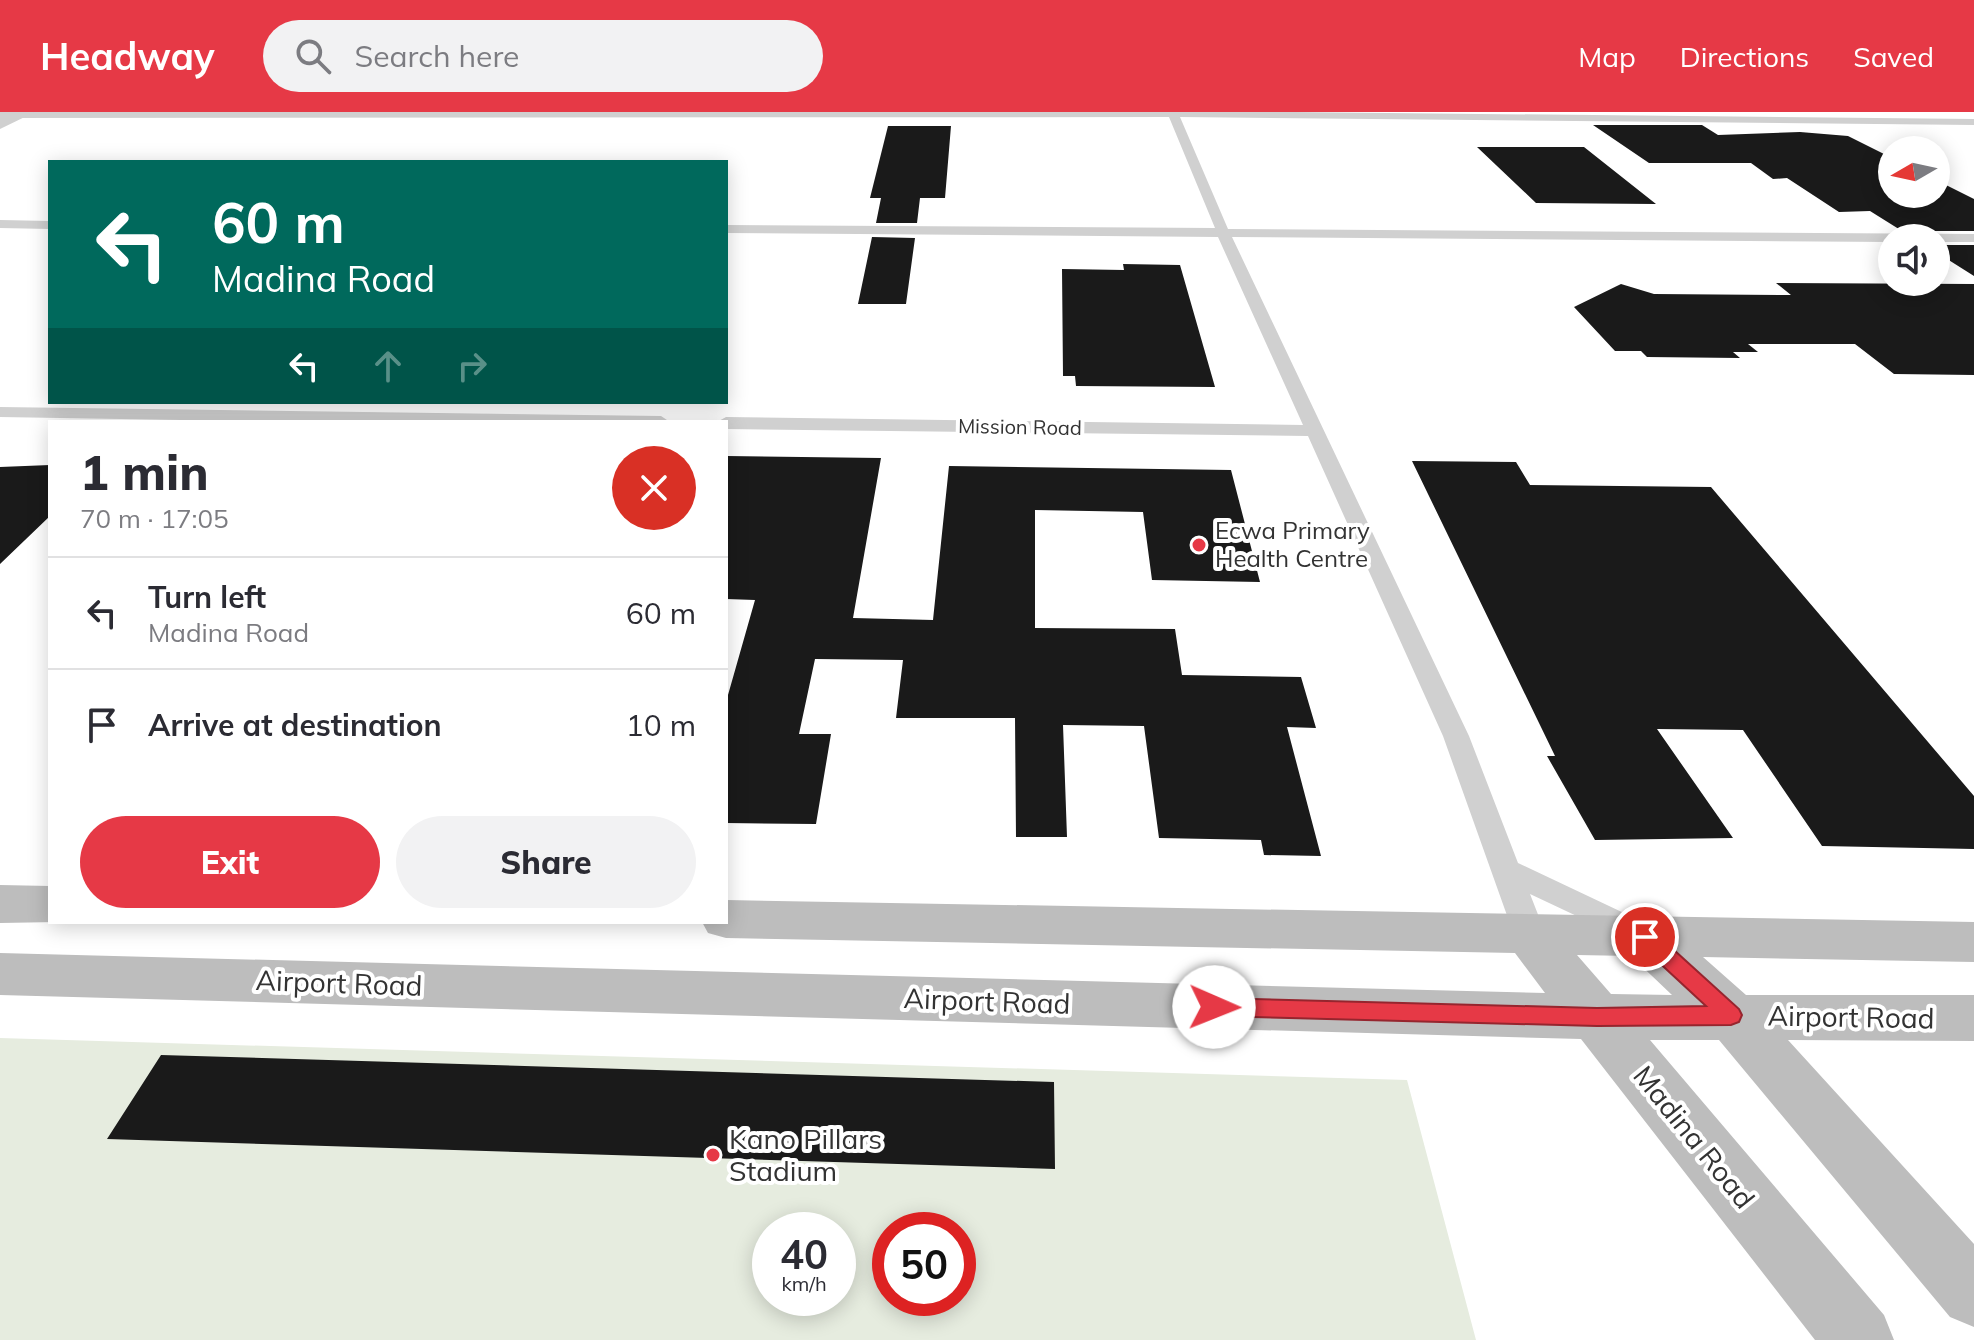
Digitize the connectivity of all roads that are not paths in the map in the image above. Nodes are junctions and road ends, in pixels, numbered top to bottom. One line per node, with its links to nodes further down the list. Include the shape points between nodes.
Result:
1 (25, 112): 2 (lane); 3 (lane); 5 (street)
2 (1172, 113): 4 (lane); 9 (lane)
3 (0, 115)
4 (1974, 122)
5 (0, 123)
6 (0, 224): 7 (lane)
7 (48, 225)
8 (728, 229): 9 (lane)
9 (1223, 232): 10 (lane); 14 (lane)
10 (1974, 238)
11 (0, 412): 12 (lane)
12 (529, 420)
13 (728, 423): 14 (lane, Mission Road)
14 (1315, 431): 15 (lane, via 1456,736)
15 (1507, 870): 19 (lane); 20 (lane)
16 (0, 904): 17 (main road)
17 (48, 905)
18 (728, 919): 19 (main road)
19 (1530, 935): 20 (main road); 24 (main road, Madina Road)
20 (1645, 937): 21 (main road); 23 (main road)
21 (1974, 942)
22 (0, 974): 24 (main road, Airport Road)
23 (1731, 1015): 24 (main road, Airport Road); 25 (main road, Airport Road); 26 (main road)
24 (1597, 1017): 27 (main road, Madina Road)
25 (1974, 1018)
26 (1974, 1294)
27 (1859, 1340)

